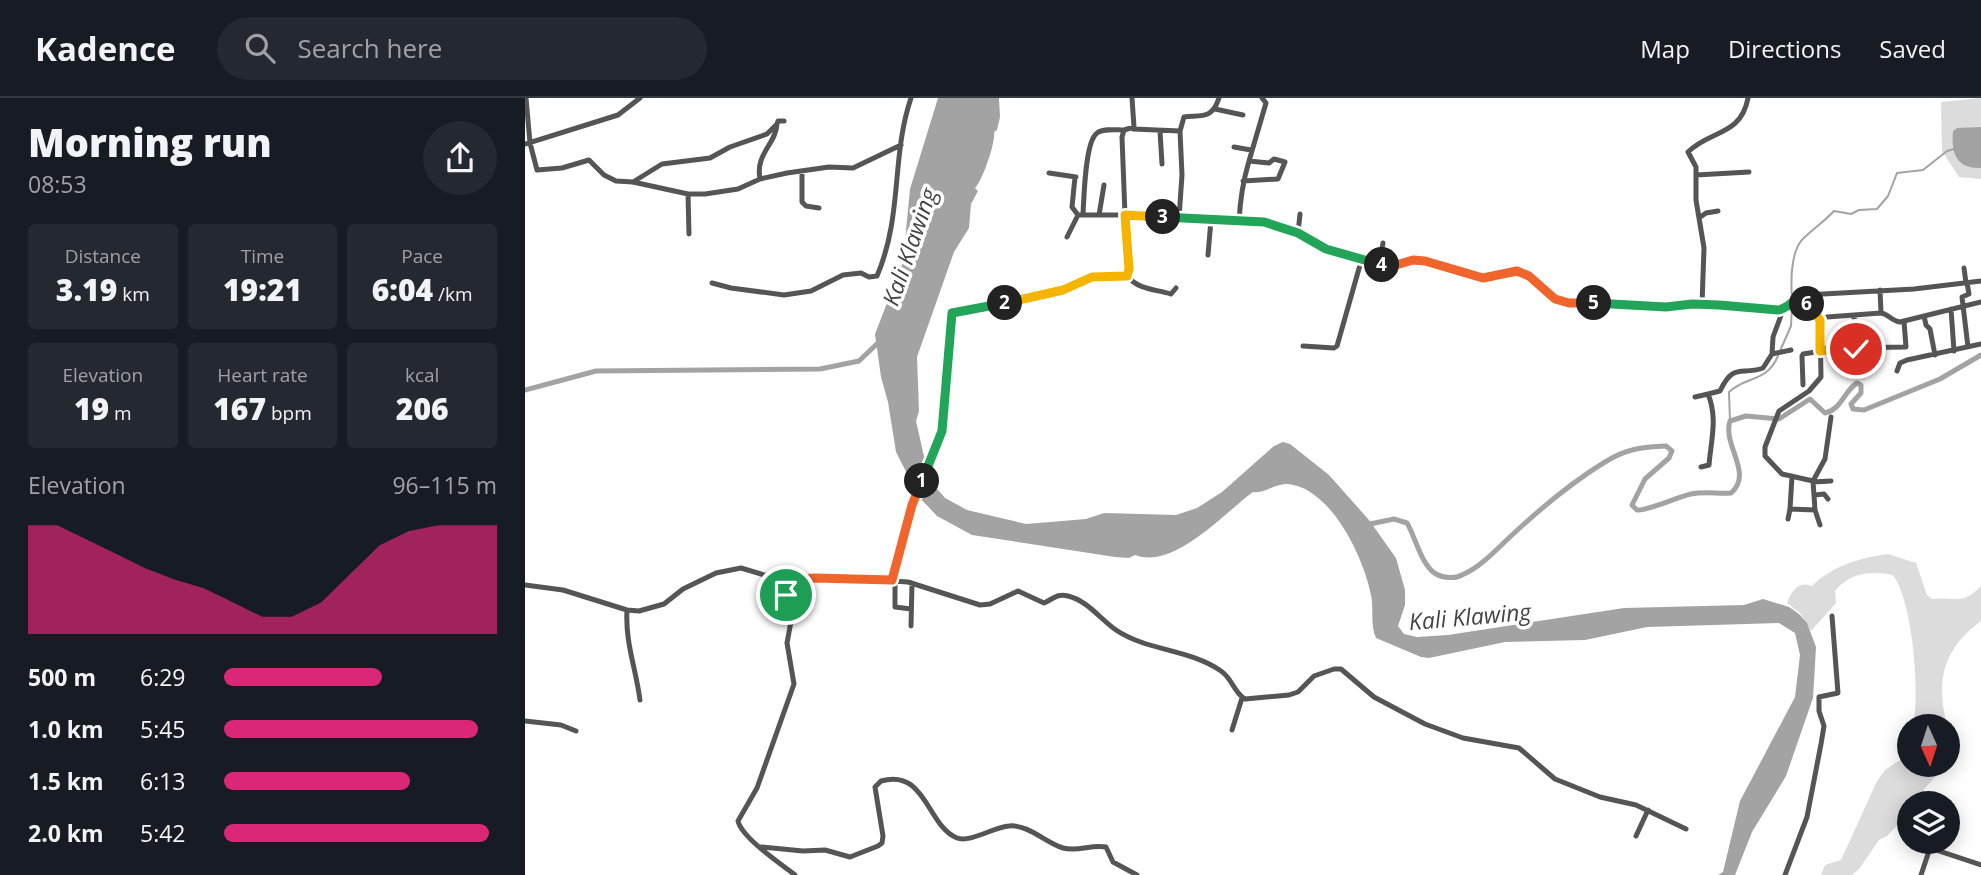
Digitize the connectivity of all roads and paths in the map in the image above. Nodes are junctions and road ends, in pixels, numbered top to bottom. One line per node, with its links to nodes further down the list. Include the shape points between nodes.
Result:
1 (526, 98): 16 (street)
2 (640, 98): 16 (street, via 618,115)
3 (911, 98): 17 (street)
4 (1132, 98): 12 (street)
5 (1219, 98): 8 (street)
6 (1262, 98): 19 (street, via 1266,103)
7 (1748, 98): 25 (street, via 1746,109 1729,129 1689,150)
8 (1215, 109): 9 (street); 15 (street, via 1184,117)
9 (1243, 115)
10 (784, 121): 11 (street)
11 (777, 124): 28 (street, via 761,160); 30 (street, via 767,134 710,158 661,163)
12 (1133, 129): 13 (street); 14 (street)
13 (1124, 130): 27 (street, via 1100,131 1094,136); 38 (street)
14 (1160, 131): 15 (street); 21 (street)
15 (1180, 131): 39 (street)
16 (527, 143): 30 (street, via 537,170 589,160 606,177)
17 (901, 145): 22 (street, via 853,168); 54 (street, via 892,232 877,276 843,275 811,290 784,295)
18 (1234, 147): 19 (street)
19 (1251, 150): 20 (street)
20 (1249, 161): 29 (street); 29 (street, via 1285,163 1277,179)
21 (1162, 164)
22 (802, 172): 28 (street); 33 (street, via 802,202)
23 (1749, 172): 25 (street)
24 (1049, 173): 26 (street)
25 (1696, 175): 40 (street)
26 (1075, 177): 27 (street); 36 (street, via 1072,210)
27 (1086, 178): 36 (street)
28 (760, 179): 32 (street, via 738,189)
29 (1243, 181): 42 (street)
30 (633, 182): 32 (street)
31 (1104, 185): 37 (street)
32 (688, 194): 44 (street)
33 (819, 208)
34 (1718, 211): 40 (street)
35 (1300, 214): 43 (street)
36 (1080, 215): 37 (street); 45 (street)
37 (1099, 215): 38 (street)
38 (1125, 215): 39 (street); 52 (street)
39 (1178, 218): 41 (street)
40 (1699, 218): 60 (street, via 1705,255)
41 (1211, 220): 42 (street); 47 (street)
42 (1239, 222): 43 (street, via 1264,222)
43 (1298, 233): 48 (street, via 1326,249)
44 (689, 234)
45 (1067, 237)
46 (1383, 243): 49 (street)
47 (1208, 255)
48 (1362, 258): 49 (street); 72 (street, via 1337,346)
49 (1378, 264): 51 (street, via 1378,271); 60 (street, via 1425,261 1483,278 1517,271 1555,299 1569,303)
50 (1964, 268): 55 (street)
51 (1388, 273)
52 (1127, 276): 56 (street, via 1146,289 1171,294); 98 (street, via 1092,277 1063,290 953,311 942,431 916,493)
53 (1981, 281): 55 (street)
54 (712, 283)
55 (1966, 283): 57 (street); 61 (street, via 1969,293 1962,297)
56 (1176, 288)
57 (1880, 290): 58 (street); 64 (street)
58 (1805, 295): 63 (street); 67 (street)
59 (1981, 303): 61 (street)
60 (1702, 305): 63 (street)
61 (1963, 306): 62 (street); 69 (street)
62 (1951, 309): 66 (street); 70 (street)
63 (1783, 310): 79 (street)
64 (1881, 313): 65 (street); 68 (street, via 1893,321)
65 (1854, 315): 67 (street); 75 (street)
66 (1924, 316): 68 (street); 80 (street)
67 (1820, 320): 77 (street)
68 (1904, 321): 73 (street)
69 (1966, 332): 70 (street); 74 (street)
70 (1952, 335): 78 (street)
71 (1981, 344): 74 (street)
72 (1303, 346)
73 (1906, 347): 75 (street); 81 (street)
74 (1968, 347): 78 (street)
75 (1856, 349): 77 (street)
76 (1791, 350): 79 (street)
77 (1820, 351): 83 (street, via 1802,355); 88 (street, via 1820,379 1779,411 1765,447 1765,456 1780,473)
78 (1954, 351): 80 (street)
79 (1772, 354): 84 (street, via 1763,368 1729,376 1720,391)
80 (1935, 355): 81 (street)
81 (1907, 360): 82 (street, via 1900,363)
82 (1898, 371)
83 (1803, 385)
84 (1708, 394): 85 (street); 87 (street, via 1715,424 1709,465)
85 (1695, 397)
86 (1832, 417): 89 (street, via 1825,460)
87 (1701, 467)
88 (1792, 476): 89 (street); 93 (street)
89 (1813, 481): 90 (street); 91 (street)
90 (1831, 481)
91 (1815, 495): 92 (street, via 1824,494); 94 (street)
92 (1828, 499)
93 (1790, 509): 94 (street); 95 (street)
94 (1815, 510): 96 (street)
95 (1788, 519)
96 (1820, 525)
97 (784, 580): 98 (street); 102 (street, via 734,568 706,577 664,604); 113 (street, via 792,617 787,643 794,684 757,788 738,821)
98 (894, 580): 99 (street); 101 (street, via 895,607)
99 (912, 583): 101 (street); 105 (street, via 980,605 1016,591 1044,603 1059,594 1073,597 1123,634 1219,669)
100 (525, 585): 102 (street, via 563,590)
101 (911, 609): 104 (street)
102 (627, 611): 106 (street, via 630,658)
103 (1832, 616): 117 (street, via 1838,692 1819,697 1824,726 1808,813)
104 (911, 626)
105 (1242, 698): 108 (street); 110 (street, via 1289,695 1314,676 1341,669 1374,697 1425,724 1463,738 1515,747 1559,782)
106 (640, 700)
107 (525, 720): 109 (street, via 561,724)
108 (1232, 730)
109 (576, 731)
110 (1647, 810): 111 (street); 112 (street)
111 (1686, 828)
112 (1636, 836)
113 (761, 847): 115 (street); 116 (street, via 827,850 850,857 878,846 883,836 875,787 893,779 919,790 945,830 958,838 1015,826 1063,848 1106,847 1113,862)
114 (1981, 866): 118 (street, via 1930,848)
115 (795, 875)
116 (1136, 875)
117 (1785, 875)
118 (1921, 875)

